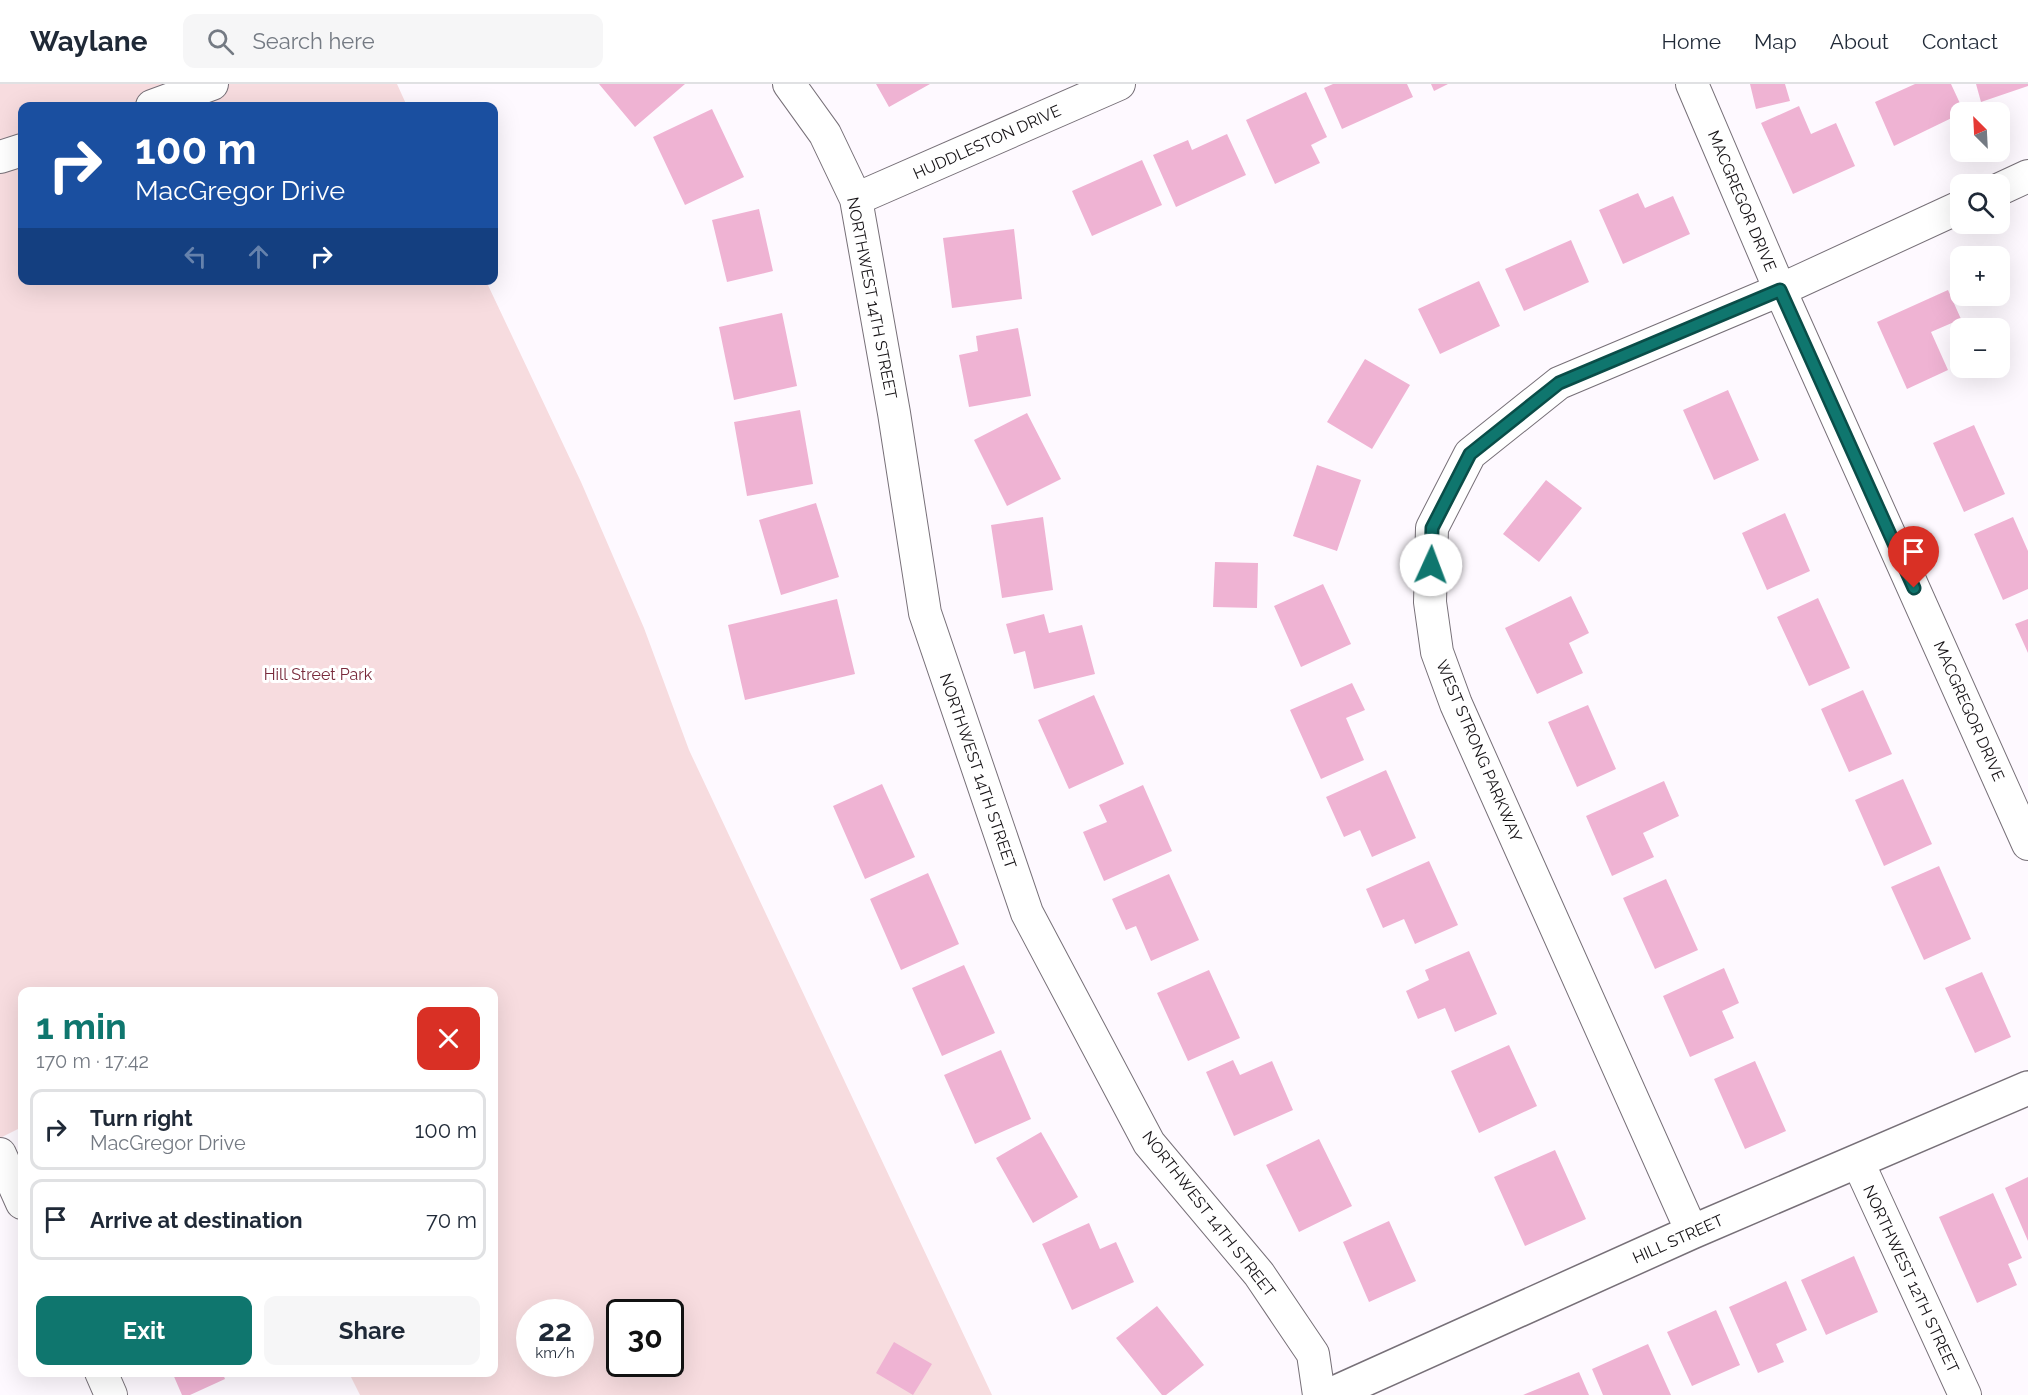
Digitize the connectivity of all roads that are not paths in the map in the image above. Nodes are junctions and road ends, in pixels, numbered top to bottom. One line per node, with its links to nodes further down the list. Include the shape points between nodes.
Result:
1 (212, 84): 5 (street)
2 (789, 84): 10 (street, NORTHWEST 14TH STREET, via 825,134)
3 (1119, 84): 10 (street, HUDDLESTON DRIVE)
4 (1692, 84): 12 (street, MACGREGOR DRIVE)
5 (163, 102)
6 (18, 151): 7 (street)
7 (0, 157)
8 (2028, 176): 9 (street)
9 (2010, 184)
10 (856, 199): 21 (street, NORTHWEST 14TH STREET, via 925,613 1027,913 1149,1143 1259,1274 1313,1354)
11 (1950, 212): 12 (street, WEST STRONG PARKWAY)
12 (1780, 290): 13 (street, MACGREGOR DRIVE); 18 (street, WEST STRONG PARKWAY, via 1559,383 1470,454 1432,528 1430,602 1437,652)
13 (2028, 844)
14 (2028, 1088): 16 (street, HILL STREET)
15 (0, 1154): 17 (street)
16 (1858, 1162): 18 (street, HILL STREET); 23 (street, NORTHWEST 12TH STREET)
17 (18, 1194)
18 (1692, 1232): 22 (street, HILL STREET)
19 (102, 1377): 20 (street)
20 (111, 1395)
21 (1319, 1395)
22 (1330, 1395)
23 (1965, 1395)

